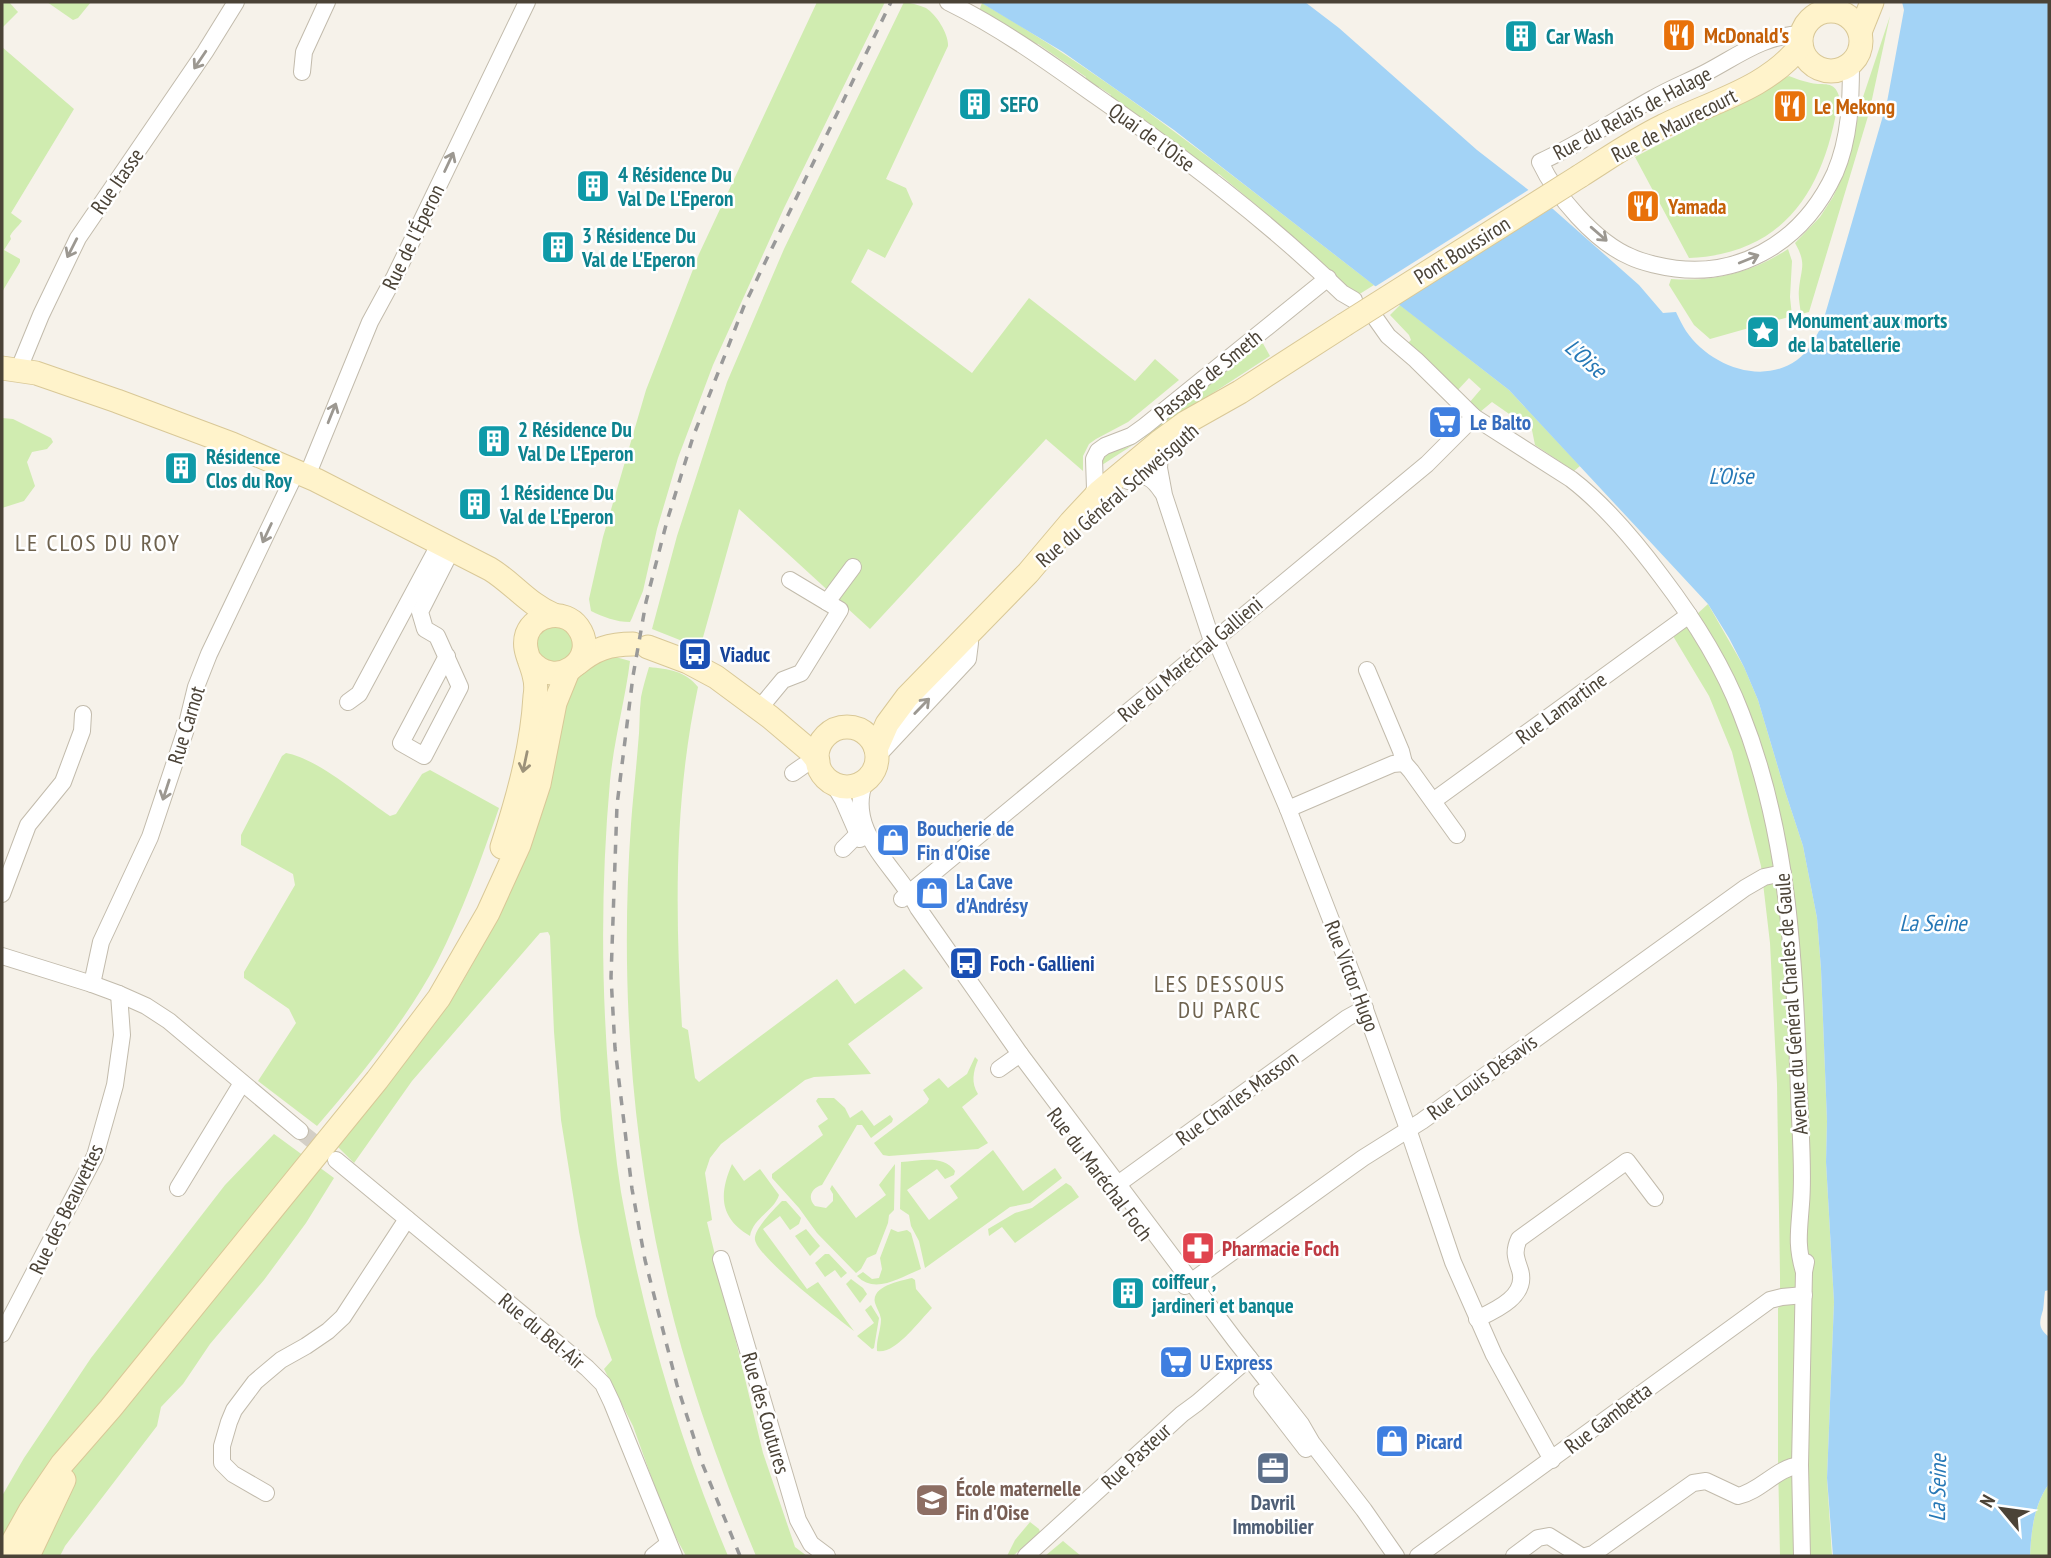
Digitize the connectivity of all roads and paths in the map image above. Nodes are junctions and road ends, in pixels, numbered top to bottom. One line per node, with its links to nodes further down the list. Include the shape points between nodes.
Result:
1 (236, 2): 16 (street, Rue Itasse, one-way to 16, via 78,238)
2 (327, 2): 11 (street, via 304,52)
3 (527, 2): 21 (street, Rue de l'Éperon, one-way to 3, via 370,322)
4 (948, 2): 14 (street, Quai de l'Oise, via 1007,34 1142,128)
5 (1872, 2): 7 (main road)
6 (1850, 8): 7 (main road); 8 (main road, via 1819,13 1807,23)
7 (1860, 32): 9 (main road, via 1860,49)
8 (1802, 39): 9 (street, Rue du Relais de Halage, one-way to 9, via 1780,35 1766,40 1540,162 1563,200 1629,257 1682,270 1737,264 1786,238 1821,198 1845,143); 10 (main road, via 1806,58); 12 (main road, Rue de Maurecourt)
9 (1851, 63): 10 (main road, via 1836,70)
10 (1815, 66): 12 (main road, Rue de Maurecourt)
11 (302, 72)
12 (1770, 76): 13 (main road, Rue de Maurecourt, via 1660,127)
13 (1580, 176): 15 (main road, Pont Boussiron, bridge)
14 (1328, 278): 15 (street, Quai de l'Oise); 20 (street, Passage de Smeth, via 1132,436 1101,447 1094,459)
15 (1355, 311): 17 (main road, Rue du Général Schweisguth); 18 (street, Quai de l'Oise, via 1416,360)
16 (10, 370): 21 (main road, via 36,373 117,401)
17 (1240, 392): 19 (main road, Rue du Général Schweisguth); 22 (main road, Rue du Général Schweisguth, via 1177,428)
18 (1474, 417): 32 (street, Avenue du Général Charles de Gaule, via 1586,491 1634,542); 36 (street, Rue du Maréchal Gallieni, via 1427,464)
19 (1163, 450): 22 (main road, Rue du Général Schweisguth); 23 (street, Rue Victor Hugo, via 1159,464)
20 (1096, 469): 22 (street); 24 (street, Passage de Smeth)
21 (302, 474): 25 (main road); 63 (street, Rue Carnot, one-way to 63, via 196,687 150,837 101,942)
22 (1124, 477): 23 (street, via 1149,478); 24 (main road, Rue du Général Schweisguth); 27 (main road, Rue du Général Schweisguth)
23 (1164, 495): 36 (street, Rue Victor Hugo)
24 (1090, 501): 27 (main road, Rue du Général Schweisguth)
25 (446, 546): 29 (main road); 38 (street, via 420,612 425,629 437,636); 43 (street, via 359,694)
26 (853, 567): 30 (street)
27 (1028, 573): 35 (main road, Rue du Général Schweisguth)
28 (790, 580): 30 (street)
29 (516, 589): 31 (main road); 34 (main road)
30 (827, 602): 44 (street, via 840,610 801,673 783,680)
31 (554, 615): 33 (main road); 34 (main road)
32 (1689, 615): 53 (street, Rue Lamartine); 58 (street, Avenue du Général Charles de Gaule, via 1741,712 1758,761)
33 (579, 628): 40 (main road, via 584,646); 40 (main road, via 633,643 605,647)
34 (528, 630): 39 (main road, via 525,645)
35 (968, 634): 42 (main road, Rue du Général Schweisguth); 48 (street, one-way to 35, via 968,659)
36 (1214, 639): 54 (street, Rue Victor Hugo); 60 (street, Rue du Maréchal Gallieni)
37 (648, 647): 44 (main road, via 716,677)
38 (447, 656): 38 (street, via 460,687 425,756 401,743)
39 (529, 659): 40 (main road, via 542,671 559,674); 62 (main road, one-way to 62, via 536,694 522,778 490,887)
40 (573, 667): 62 (main road, via 555,703 523,834 488,913)
41 (1367, 670): 49 (street)
42 (908, 696): 46 (main road, Rue du Général Schweisguth, via 877,720); 48 (main road, Rue du Général Schweisguth, via 887,724)
43 (348, 702)
44 (764, 713): 47 (main road); 50 (main road, via 809,750)
45 (83, 715): 59 (street, via 82,731 63,782 28,825)
46 (856, 728): 47 (main road, via 841,728); 48 (main road, via 867,734)
47 (827, 735): 50 (main road)
48 (877, 753): 51 (main road, via 874,770)
49 (1404, 763): 53 (street); 54 (street)
50 (804, 767): 52 (main road)
51 (865, 780): 52 (main road, via 850,787); 60 (street, Rue du Maréchal Foch, via 860,798 863,825)
52 (833, 783): 55 (street, Rue du Maréchal Foch)
53 (1433, 801): 56 (street)
54 (1287, 809): 65 (street, Rue Victor Hugo)
55 (858, 835): 57 (street); 60 (street, Rue du Maréchal Foch)
56 (1457, 835)
57 (843, 849)
58 (1783, 873): 69 (street, Rue Louis Désavis, via 1754,882); 78 (street, Avenue du Général Charles de Gaule, via 1797,1041 1798,1252)
59 (2, 894)
60 (906, 896): 66 (street, Rue du Maréchal Foch, via 906,910)
61 (2, 956): 63 (street)
62 (455, 971): 82 (main road, via 383,1072)
63 (92, 984): 64 (street)
64 (119, 995): 68 (street, via 169,1021); 80 (street, Rue des Beauvettes, via 122,1035 115,1085 96,1156)
65 (1364, 1008): 69 (street, Rue Victor Hugo); 72 (street, Rue Charles Masson)
66 (1017, 1056): 67 (street); 72 (street, Rue du Maréchal Foch)
67 (999, 1069)
68 (242, 1083): 70 (street); 73 (street)
69 (1408, 1129): 77 (street, Rue Louis Désavis); 79 (street, Rue Victor Hugo)
70 (300, 1131)
71 (336, 1160): 75 (street, Rue du Bel-Air)
72 (1115, 1187): 77 (street, Rue du Maréchal Foch)
73 (178, 1188)
74 (1654, 1198): 79 (street, via 1626,1161 1519,1239 1514,1254 1522,1278 1520,1290)
75 (407, 1219): 86 (street, via 343,1317 255,1381 234,1410 222,1446 222,1463); 87 (street, Rue du Bel-Air, via 603,1384)
76 (721, 1259): 93 (street, Rue des Coutures, via 797,1520 811,1544)
77 (1187, 1284): 81 (street, Rue du Maréchal Foch)
78 (1804, 1295): 83 (street, Rue Gambetta, via 1770,1300); 84 (street, Avenue du Général Charles de Gaule)
79 (1477, 1319): 83 (street, Rue Victor Hugo)
80 (2, 1334)
81 (1245, 1362): 88 (street, Rue du Maréchal Foch, via 1301,1424); 94 (street, Rue Pasteur, via 1182,1413)
82 (110, 1409): 85 (main road); 89 (main road, via 43,1490)
83 (1552, 1460): 95 (street, Rue Gambetta)
84 (1800, 1465): 97 (street, via 1738,1496 1706,1481 1693,1483 1593,1554); 98 (street, Avenue du Général Charles de Gaule)
85 (68, 1472): 90 (main road); 91 (main road)
86 (266, 1493)
87 (671, 1550): 92 (street)
88 (1393, 1553)
89 (5, 1556)
90 (21, 1556)
91 (27, 1556)
92 (653, 1556)
93 (827, 1556)
94 (1026, 1556)
95 (1418, 1556)
96 (1514, 1556): 97 (street, via 1538,1538 1549,1536)
97 (1583, 1556)
98 (1802, 1556)

